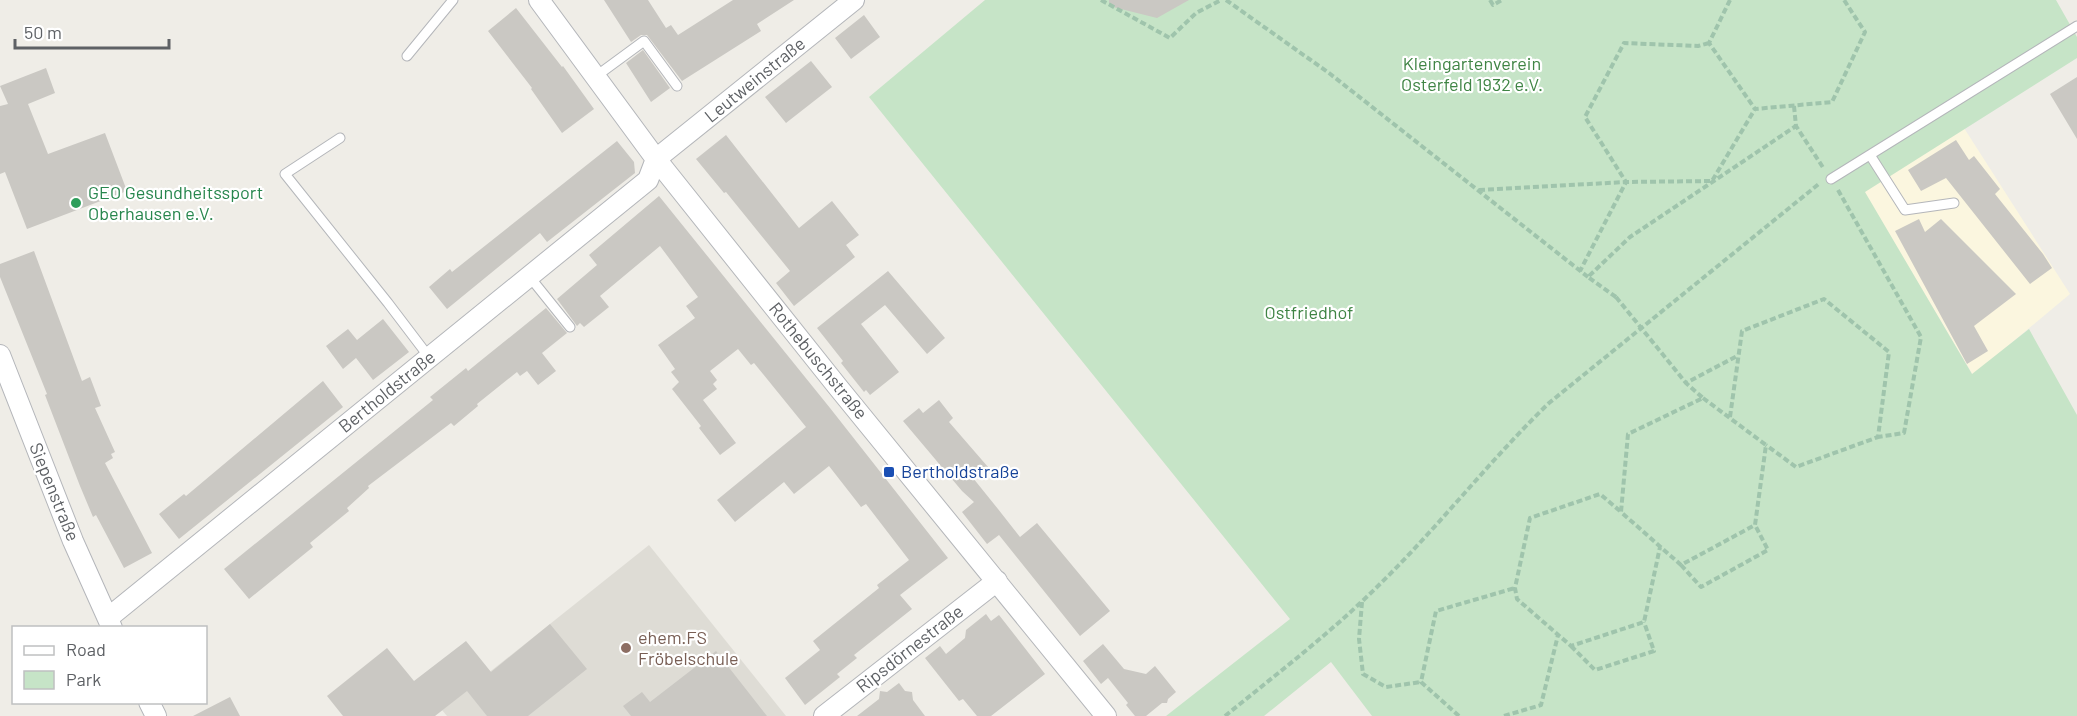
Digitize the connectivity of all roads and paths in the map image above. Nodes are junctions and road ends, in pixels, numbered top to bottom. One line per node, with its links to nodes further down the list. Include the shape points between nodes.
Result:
1 (453, 0): 13 (lane)
2 (539, 0): 14 (street, Rothebuschstraße)
3 (854, 0): 21 (street, Leutweinstraße)
4 (1101, 0): 5 (path, via 1170,38 1196,13)
5 (1221, 0)
6 (1226, 0): 25 (path, via 1329,73)
7 (1490, 0): 8 (path, via 1493,5)
8 (1502, 0)
9 (1730, 0): 12 (path)
10 (1844, 0): 16 (path, via 1865,32 1842,82 1832,102)
11 (2077, 26): 20 (lane)
12 (1709, 43): 17 (path); 24 (path, via 1624,43 1585,117)
13 (407, 56)
14 (595, 77): 15 (lane, via 644,41); 21 (street, Rothebuschstraße)
15 (677, 86)
16 (1794, 106): 17 (path); 18 (path)
17 (1755, 109): 23 (path)
18 (1796, 126): 22 (path); 23 (path)
19 (340, 138): 33 (lane, via 285,174)
20 (1869, 155): 22 (lane); 26 (lane, via 1905,210)
21 (656, 159): 28 (street, Bertholdstraße, via 648,180); 43 (street, Rothebuschstraße)
22 (1829, 176): 37 (path, via 1922,337 1904,433); 45 (path, via 1549,404)
23 (1712, 181): 24 (path); 29 (path, via 1630,237)
24 (1626, 182): 25 (path); 27 (path)
25 (1479, 190): 27 (path)
26 (1954, 203)
27 (1580, 271): 29 (path)
28 (529, 276): 30 (lane); 33 (street, Bertholdstraße)
29 (1588, 277): 34 (path, bridge, via 1616,297)
30 (570, 327)
31 (0, 355): 47 (street, Siepenstraße, via 73,541)
32 (1737, 356): 34 (path); 36 (path); 37 (path, via 1742,331 1824,299 1889,352)
33 (429, 357): 47 (street, Bertholdstraße)
34 (1686, 383): 35 (path)
35 (1703, 398): 36 (path); 39 (path, via 1628,434)
36 (1730, 417): 38 (path)
37 (1878, 437): 38 (path, via 1796,467)
38 (1766, 445): 40 (path)
39 (1621, 512): 41 (path); 44 (path, via 1600,494 1530,518)
40 (1755, 525): 42 (path); 42 (path, via 1768,550 1701,587)
41 (1660, 546): 42 (path); 46 (path)
42 (1680, 566)
43 (997, 581): 51 (street, Ripsdörnestraße); 52 (street, Rothebuschstraße)
44 (1515, 588): 48 (path, via 1517,599); 50 (path, via 1436,611)
45 (1362, 601): 50 (path, via 1359,639 1363,674 1386,687); 53 (path)
46 (1644, 622): 49 (path); 49 (path, via 1654,651 1595,670)
47 (110, 623)
48 (1558, 635): 49 (path); 55 (path, via 1541,705)
49 (1571, 646)
50 (1421, 682): 54 (path)
51 (824, 716)
52 (1106, 716)
53 (1225, 716)
54 (1459, 716)
55 (1504, 716)

